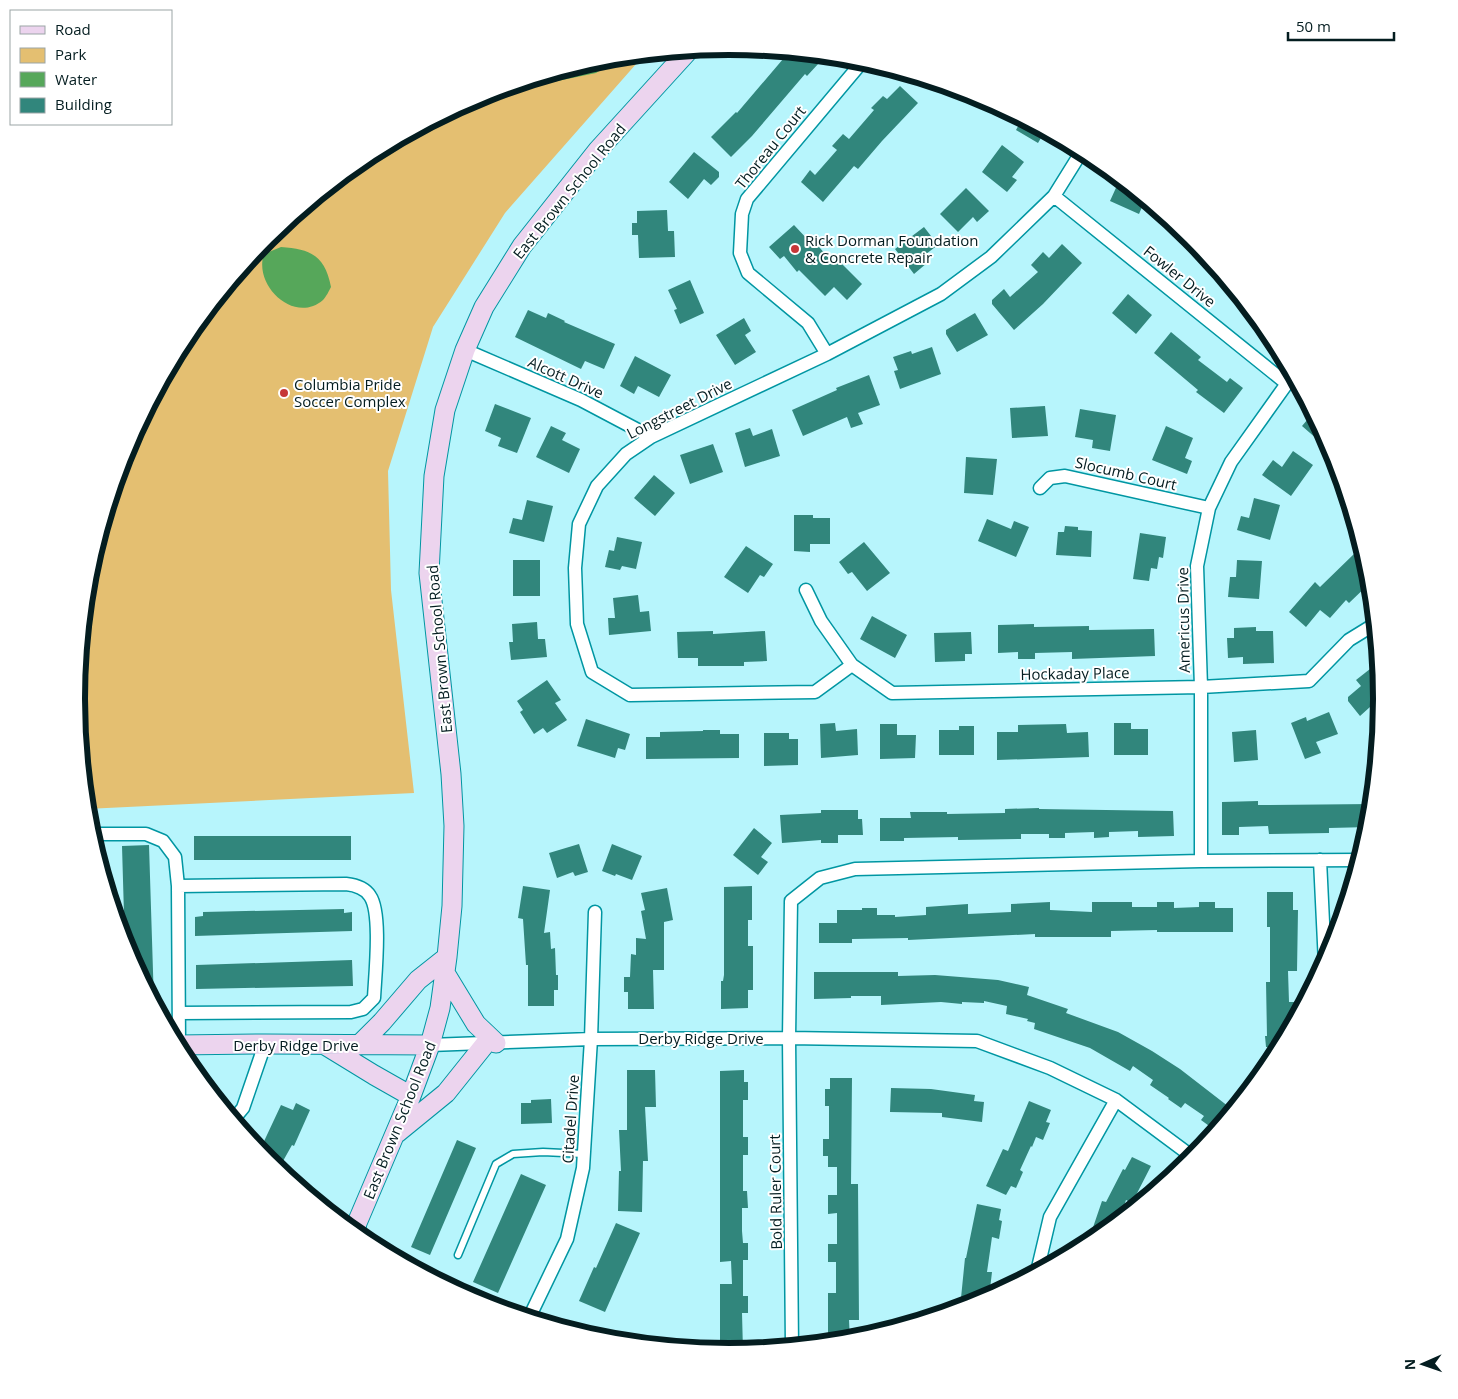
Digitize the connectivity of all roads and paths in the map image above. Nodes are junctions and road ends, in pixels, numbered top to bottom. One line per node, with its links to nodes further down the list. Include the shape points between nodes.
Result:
1 (683, 56): 5 (main road, East Brown School Road, via 598,150 522,246 484,307)
2 (857, 68): 6 (street, Thoreau Court, via 747,199 740,230 740,253 748,273 808,323)
3 (1078, 158): 4 (street, Longstreet Drive)
4 (1054, 196): 6 (street, Longstreet Drive, via 991,257 941,294); 7 (street, Fowler Drive)
5 (465, 350): 9 (street, Alcott Drive, via 581,400); 23 (main road, East Brown School Road, via 445,410 434,476 429,573 453,808 452,906)
6 (827, 354): 9 (street, Longstreet Drive)
7 (1287, 378)
8 (1289, 379): 11 (street, Americus Drive, via 1231,462)
9 (651, 437): 14 (street, Longstreet Drive, via 626,454 598,486 579,524 575,568 577,624 592,672 630,695 815,692)
10 (1040, 488): 11 (street, Slocumb Court, via 1050,478 1065,476)
11 (1209, 508): 15 (street, Americus Drive, via 1197,566)
12 (806, 590): 14 (street, Hockaday Place, via 821,621)
13 (1369, 628): 15 (street, Hockaday Place, via 1349,640 1309,681)
14 (852, 665): 15 (street, Hockaday Place, via 892,693)
15 (1201, 687): 19 (street, Americus Drive)
16 (99, 834): 20 (street, via 146,834 163,841 175,857)
17 (1320, 860): 18 (street); 19 (street); 22 (street)
18 (1353, 860)
19 (1201, 861): 26 (street, Bold Ruler Court, via 855,869 820,878 791,901)
20 (178, 886): 24 (street); 24 (street, via 354,885 371,896 376,914 377,942 374,998 363,1009 351,1012)
21 (595, 912): 27 (street, Citadel Drive)
22 (1324, 946)
23 (446, 965): 28 (main road, via 476,1024); 32 (main road, via 418,980); 33 (main road, East Brown School Road, via 440,1008)
24 (179, 1013): 25 (street)
25 (178, 1034)
26 (789, 1038): 27 (street, Derby Ridge Drive); 35 (street, Derby Ridge Drive, via 976,1041 1050,1068); 44 (street, Bold Ruler Court)
27 (591, 1039): 28 (street, Derby Ridge Drive); 39 (street, Citadel Drive)
28 (491, 1043): 33 (street, Derby Ridge Drive); 37 (main road, via 446,1093)
29 (264, 1044): 30 (main road, Derby Ridge Drive); 31 (main road, Derby Ridge Drive); 36 (street, via 243,1108)
30 (324, 1044): 32 (main road, Derby Ridge Drive); 34 (main road)
31 (185, 1045)
32 (359, 1045): 33 (main road, Derby Ridge Drive)
33 (430, 1045): 34 (main road, East Brown School Road)
34 (411, 1096): 37 (main road, East Brown School Road)
35 (1116, 1100): 38 (street, Derby Ridge Drive); 42 (street, via 1050,1216)
36 (237, 1115)
37 (394, 1135): 40 (main road, East Brown School Road)
38 (1187, 1153)
39 (584, 1154): 41 (lane, via 513,1154 496,1164); 43 (street, Citadel Drive, via 584,1168 567,1239)
40 (356, 1224)
41 (458, 1255)
42 (1039, 1265)
43 (531, 1313)
44 (792, 1341)

